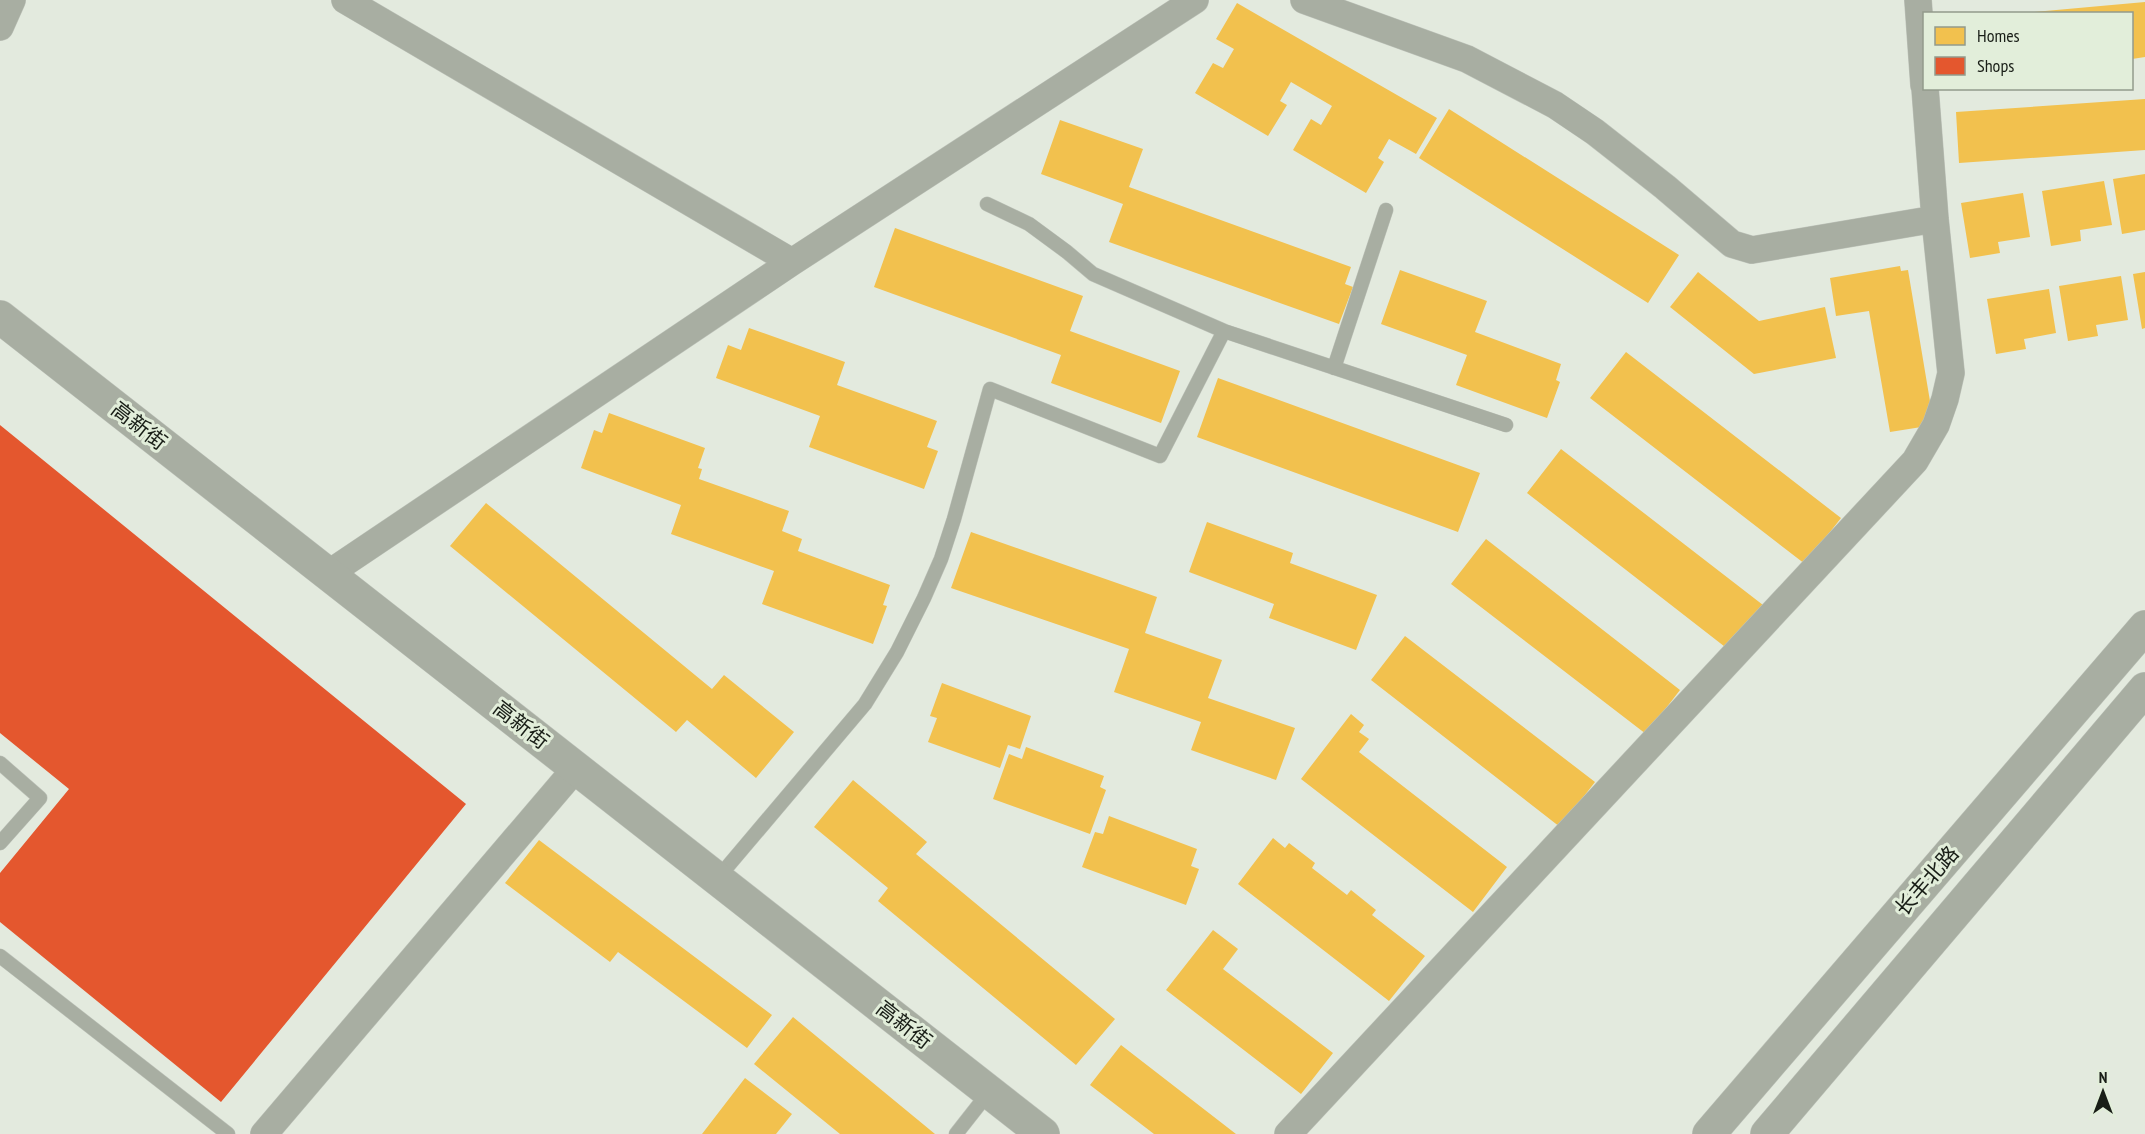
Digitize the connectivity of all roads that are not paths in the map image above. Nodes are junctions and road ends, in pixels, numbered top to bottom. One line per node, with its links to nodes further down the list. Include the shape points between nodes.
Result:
1 (12, 0): 6 (street)
2 (345, 0): 12 (street)
3 (1195, 0): 12 (street)
4 (1304, 0): 11 (street, via 1467,59 1555,105 1595,132 1732,244 1752,250)
5 (1918, 0): 7 (street)
6 (0, 27)
7 (1923, 62)
8 (1925, 90): 11 (street)
9 (987, 204): 14 (lane, via 1029,224 1093,274)
10 (1386, 210): 15 (lane)
11 (1935, 219): 30 (street, via 1951,373 1936,425 1915,461)
12 (792, 262): 17 (street)
13 (0, 317): 17 (street, 高新街)
14 (1224, 331): 15 (lane); 23 (lane, via 1160,456 990,389 940,559 897,652 865,704)
15 (1334, 368): 16 (lane)
16 (1506, 425)
17 (328, 574): 21 (street, 高新街)
18 (2145, 627): 31 (street, 长丰北路)
19 (2145, 689): 32 (street, 长丰北路)
20 (0, 763): 22 (lane, via 40,798)
21 (576, 768): 23 (street, 高新街); 27 (street)
22 (0, 843)
23 (717, 879): 25 (street, 高新街)
24 (0, 956): 26 (lane)
25 (989, 1092): 28 (lane); 29 (street, 高新街)
26 (228, 1134)
27 (264, 1134)
28 (956, 1134)
29 (1043, 1134)
30 (1288, 1134)
31 (1709, 1134)
32 (1767, 1134)

